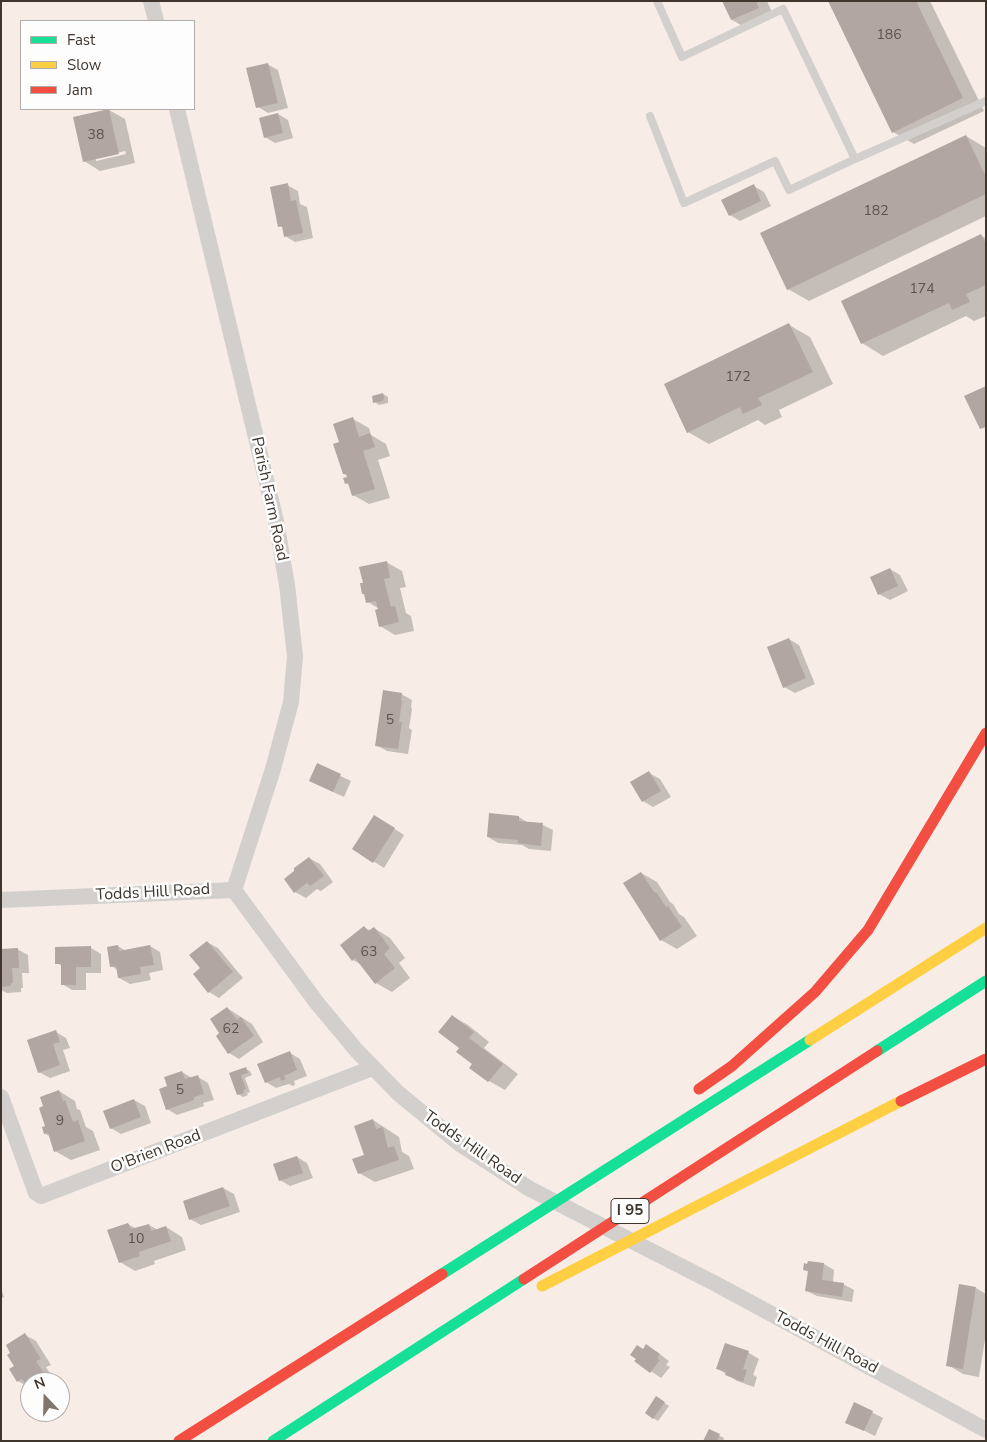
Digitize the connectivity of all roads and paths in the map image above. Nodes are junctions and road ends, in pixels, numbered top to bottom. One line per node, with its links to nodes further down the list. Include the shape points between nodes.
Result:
1 (151, 1): 3 (street)
2 (657, 1): 7 (lane, via 682,57 783,9)
3 (156, 20)
4 (986, 102): 7 (lane)
5 (177, 110): 9 (street, Parish Farm Road, via 276,521 295,656 291,702 271,778)
6 (650, 116): 7 (lane, via 684,203 775,162 789,190)
7 (855, 159)
8 (986, 733): 15 (highway, via 868,930 815,992 732,1066)
9 (234, 890): 10 (street, Todds Hill Road); 14 (street, Todds Hill Road, via 317,1003)
10 (1, 900)
11 (986, 928): 19 (highway)
12 (986, 981): 23 (highway, I 95)
13 (986, 1059): 18 (highway)
14 (372, 1068): 16 (street, O'Brien Road, via 41,1196 36,1193); 21 (street, Todds Hill Road, via 437,1126 493,1166)
15 (691, 1095)
16 (1, 1097)
17 (585, 1170): 19 (highway)
18 (528, 1294)
19 (405, 1296): 22 (highway)
20 (453, 1338): 23 (highway)
21 (986, 1430)
22 (179, 1441)
23 (274, 1441)

